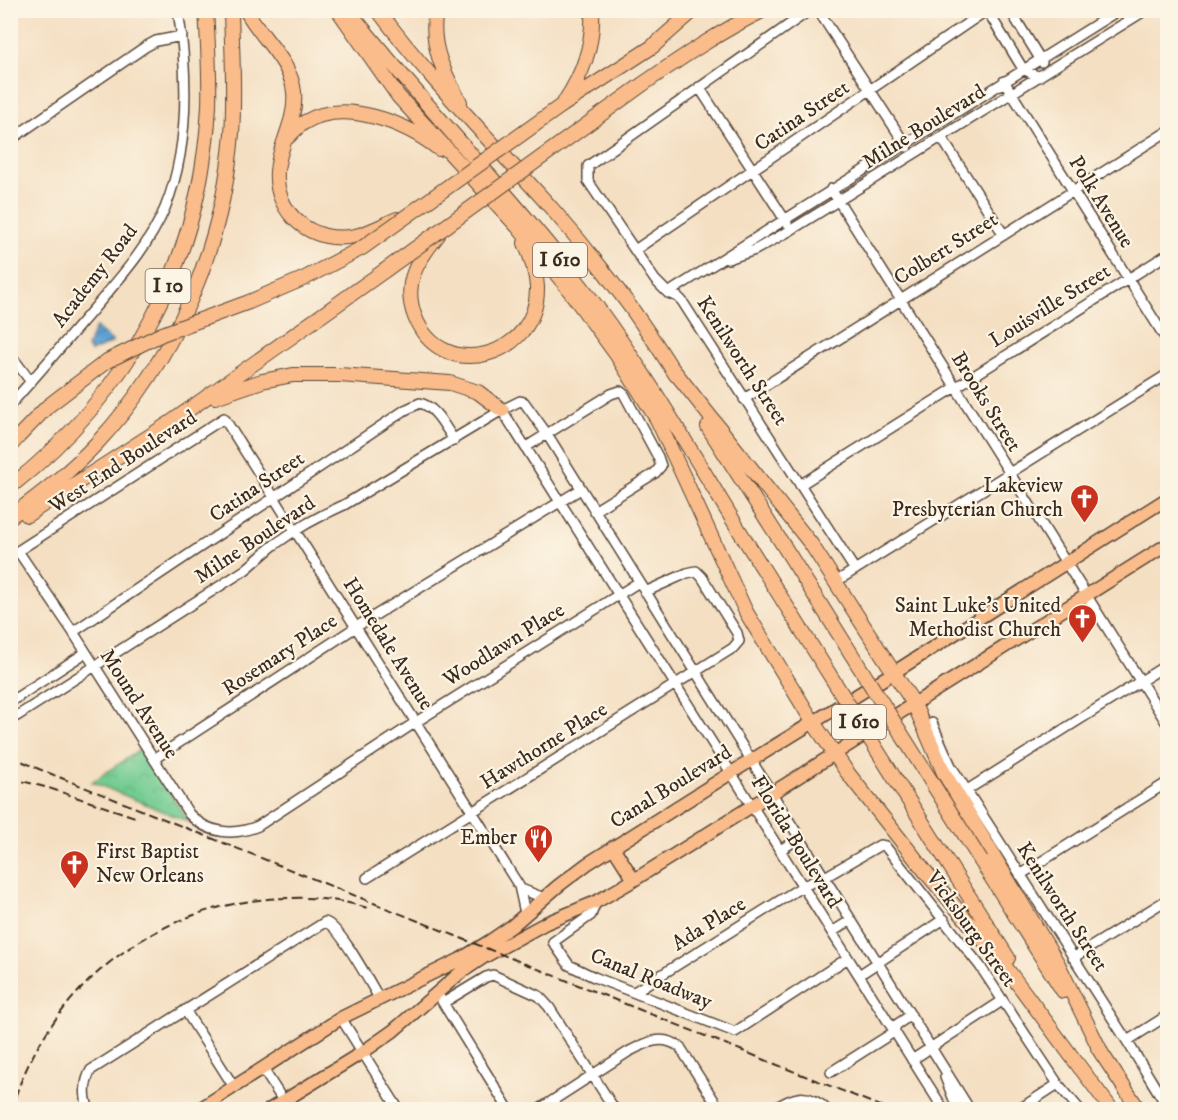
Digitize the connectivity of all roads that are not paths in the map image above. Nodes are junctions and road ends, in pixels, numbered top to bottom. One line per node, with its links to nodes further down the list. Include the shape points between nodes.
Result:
1 (178, 10): 18 (street, Academy Road)
2 (206, 10): 70 (highway, I 10, via 209,105 205,150 191,219 164,294 140,340 104,394 53,451)
3 (231, 10): 76 (highway, I 10, via 233,106 226,178 214,234 187,306 155,367 120,417 73,467)
4 (246, 10): 30 (highway, via 291,77 295,107)
5 (338, 10): 34 (highway, via 398,96)
6 (348, 10): 79 (highway, I 610, via 597,307)
7 (378, 10): 27 (highway, I 610, via 411,55)
8 (436, 10): 27 (highway, via 436,52)
9 (694, 10): 26 (highway, via 651,47)
10 (764, 10): 43 (highway, bridge, via 693,49)
11 (810, 10): 23 (street)
12 (818, 10): 24 (street)
13 (987, 10): 20 (street); 24 (street, Catina Street)
14 (1010, 10): 19 (street)
15 (1119, 10): 19 (street, Milne Boulevard)
16 (1146, 10): 21 (street, Milne Boulevard)
17 (592, 16): 26 (highway, via 589,49 579,80)
18 (182, 36): 31 (street, via 145,47); 55 (street, Academy Road, via 182,141 164,209 132,264)
19 (1041, 59): 20 (street, Milne Boulevard); 21 (street)
20 (1023, 69): 21 (street); 22 (street, Milne Boulevard)
21 (1042, 75): 25 (street, Milne Boulevard)
22 (1004, 81): 25 (street, Polk Avenue); 32 (street, Milne Boulevard)
23 (699, 87): 35 (street); 45 (street, Kenilworth Street, via 588,166 588,182)
24 (871, 91): 32 (street); 35 (street, Catina Street)
25 (1012, 93): 29 (street, Milne Boulevard); 37 (street, Polk Avenue)
26 (561, 106): 39 (highway, bridge)
27 (476, 127): 53 (highway, I 610, via 589,252)
28 (1167, 131): 37 (street, Colbert Street)
29 (941, 137): 33 (street, Milne Boulevard); 44 (street)
30 (286, 139): 34 (highway, via 305,122 321,115 338,111 360,114 403,127); 39 (highway, bridge, via 279,155 279,194 288,213 305,230 332,238 354,237)
31 (10, 140)
32 (904, 144): 33 (street); 36 (street, Milne Boulevard)
33 (912, 155): 38 (street, Milne Boulevard)
34 (464, 168): 41 (highway)
35 (753, 170): 40 (street); 45 (street, Catina Street)
36 (831, 189): 38 (street, Brooks Street); 40 (street, Milne Boulevard)
37 (1072, 192): 44 (street, Colbert Street); 48 (street, Polk Avenue)
38 (838, 201): 42 (street, Milne Boulevard); 50 (street, Brooks Street)
39 (415, 210): 66 (highway, bridge, via 362,248 305,278 162,334 107,361 48,406)
40 (785, 220): 42 (street); 47 (street, Milne Boulevard)
41 (518, 228): 43 (highway, via 532,261 537,288 534,309 514,341 492,353 473,356 455,354 432,342 411,307 411,277 420,257); 63 (highway, via 592,319)
42 (791, 230): 47 (street, Milne Boulevard, via 755,250)
43 (441, 231): 59 (highway, bridge)
44 (1004, 235): 50 (street, Colbert Street)
45 (635, 250): 49 (street, Kenilworth Street)
46 (1167, 254): 48 (street, Louisville Street)
47 (716, 262): 49 (street, Milne Boulevard)
48 (1128, 279): 51 (street, Polk Avenue); 56 (street, Louisville Street)
49 (668, 293): 57 (street, Kenilworth Street, via 682,301)
50 (901, 299): 56 (street, Brooks Street); 57 (street, Colbert Street)
51 (1167, 342)
52 (10, 354): 55 (street)
53 (671, 367): 84 (highway); 147 (highway, I 610, bridge)
54 (1167, 374): 68 (street)
55 (31, 382): 60 (street, Academy Road)
56 (955, 388): 68 (street, Brooks Street); 69 (street, Louisville Street)
57 (744, 399): 69 (street, Kenilworth Street)
58 (524, 402): 61 (street, Milne Boulevard); 64 (street, Florida Boulevard)
59 (199, 403): 61 (highway, via 262,381 293,375 339,375 450,383 478,392); 77 (highway)
60 (10, 405)
61 (502, 410): 65 (street, Milne Boulevard); 67 (street, Florida Boulevard)
62 (224, 418): 72 (street, Homedale Avenue); 81 (street, West End Boulevard)
63 (657, 420): 79 (highway); 102 (highway, via 746,612)
64 (547, 434): 67 (street); 71 (street, Florida Boulevard); 75 (street, via 611,394 620,391 627,398 661,466)
65 (454, 440): 72 (street, Catina Street, via 432,409 420,403); 78 (street, Milne Boulevard)
66 (15, 441)
67 (526, 447): 74 (street, Florida Boulevard)
68 (1009, 473): 82 (street, Brooks Street); 83 (street)
69 (800, 485): 83 (street, Kenilworth Street)
70 (10, 487)
71 (581, 489): 74 (street, Rosemary Place); 75 (street, Florida Boulevard)
72 (274, 497): 78 (street, Homedale Avenue); 90 (street, Catina Street)
73 (1167, 498): 82 (main road, Canal Boulevard)
74 (561, 501): 87 (street, Florida Boulevard); 89 (street, Rosemary Place)
75 (594, 511): 85 (street, Florida Boulevard)
76 (10, 517)
77 (10, 526)
78 (296, 530): 89 (street, Homedale Avenue); 93 (street, Milne Boulevard, via 245,570)
79 (741, 533): 150 (highway, I 610, bridge)
80 (1167, 544): 88 (main road)
81 (14, 553): 90 (street, Mound Avenue)
82 (1065, 563): 88 (street, Brooks Street); 95 (main road, Canal Boulevard)
83 (855, 570): 84 (street)
84 (837, 581): 95 (highway)
85 (639, 582): 86 (street, Florida Boulevard); 87 (street, Woodlawn Place)
86 (645, 592): 94 (street, Florida Boulevard); 94 (street, Hawthorne Place, via 687,573 696,571 702,577 739,641)
87 (619, 594): 97 (street, Florida Boulevard); 101 (street, Woodlawn Place)
88 (1085, 595): 96 (street, Brooks Street); 99 (main road)
89 (356, 627): 101 (street, Homedale Avenue); 106 (street, Rosemary Place)
90 (73, 632): 91 (street, Mound Avenue)
91 (85, 653): 93 (street, Mound Avenue); 98 (street)
92 (1167, 664): 96 (street)
93 (93, 666): 100 (street, Milne Boulevard); 106 (street, Mound Avenue)
94 (696, 672): 97 (street, Hawthorne Place); 107 (street, Florida Boulevard)
95 (893, 674): 99 (highway); 102 (main road, Canal Boulevard)
96 (1140, 682): 104 (street, Brooks Street); 110 (street)
97 (676, 684): 108 (street, Florida Boulevard); 113 (street, Hawthorne Place)
98 (10, 702)
99 (914, 704): 105 (main road); 147 (highway, via 944,773 1058,964)
100 (10, 718)
101 (416, 722): 113 (street, Homedale Avenue); 114 (street, Woodlawn Place)
102 (813, 722): 105 (highway); 107 (main road, Canal Boulevard)
103 (932, 723): 110 (street, Kenilworth Street, via 951,766)
104 (1167, 725)
105 (835, 755): 111 (main road); 150 (highway, via 998,957)
106 (154, 759): 114 (street, Mound Avenue, via 195,820 209,828 234,833)
107 (751, 760): 108 (main road, Canal Boulevard); 111 (street, Florida Boulevard)
108 (731, 772): 112 (street, Florida Boulevard); 116 (main road, Canal Boulevard)
109 (1167, 782): 118 (street)
110 (967, 790): 118 (street, Kenilworth Street)
111 (771, 794): 112 (main road); 115 (street, Florida Boulevard)
112 (752, 806): 117 (street, Florida Boulevard); 121 (main road)
113 (472, 812): 120 (street, Hawthorne Place); 123 (street, Homedale Avenue)
114 (258, 826)
115 (800, 838): 117 (street); 119 (street, Florida Boulevard)
116 (613, 847): 121 (main road); 124 (main road, Canal Boulevard)
117 (780, 850): 122 (street, Florida Boulevard)
118 (1020, 875): 132 (street, Kenilworth Street)
119 (825, 877): 122 (street, Vicksburg Street); 128 (street, Vicksburg Street, via 880,845 885,846); 129 (street, Florida Boulevard)
120 (367, 879)
121 (634, 880): 126 (main road)
122 (803, 886): 130 (street, Florida Boulevard); 135 (street, Ada Place)
123 (520, 889): 124 (street); 127 (street, Homedale Avenue)
124 (544, 898): 127 (main road, Canal Boulevard)
125 (1167, 898): 132 (street)
126 (596, 902): 135 (street, Canal Roadway, via 591,915 553,942 569,965); 137 (main road, via 514,939 460,974)
127 (525, 913): 136 (main road, Canal Boulevard, via 512,926 459,960)
128 (944, 919): 133 (street); 138 (street, Vicksburg Street)
129 (851, 920): 130 (street); 133 (street, Florida Boulevard)
130 (832, 932): 131 (street, Florida Boulevard)
131 (848, 958): 134 (street, Florida Boulevard); 135 (street, Canal Roadway, via 735,1032)
132 (1073, 958): 144 (street, Kenilworth Street)
133 (878, 963): 134 (street); 140 (street, Florida Boulevard)
134 (859, 975): 143 (street, Florida Boulevard)
135 (634, 992)
136 (379, 998): 139 (street, via 336,928 325,922); 142 (main road, Canal Boulevard)
137 (440, 998): 146 (main road); 152 (street, via 493,975 539,996); 161 (street)
138 (1002, 1001): 145 (street); 153 (street, Vicksburg Street)
139 (184, 1010): 154 (street); 157 (street, via 91,1070 86,1094)
140 (911, 1015): 143 (street, via 896,1025); 145 (street, Florida Boulevard)
141 (1167, 1015): 144 (street)
142 (341, 1018): 146 (street); 149 (main road, Canal Boulevard)
143 (894, 1032): 148 (street, Florida Boulevard); 151 (street)
144 (1127, 1041): 156 (street, Kenilworth Street)
145 (931, 1047): 148 (street); 168 (street, Florida Boulevard); 169 (street, Florida Boulevard)
146 (363, 1052): 155 (main road); 160 (street)
147 (1103, 1056): 173 (highway, I 610)
148 (912, 1060): 167 (street, Florida Boulevard)
149 (264, 1069): 154 (main road, Canal Boulevard); 155 (street)
150 (1081, 1069): 172 (highway, I 610)
151 (831, 1072)
152 (593, 1075): 162 (street); 163 (street); 164 (street, via 642,1044 669,1040 680,1047)
153 (1058, 1083): 170 (street); 171 (street, Vicksburg Street)
154 (234, 1087): 158 (main road, Canal Boulevard)
155 (286, 1105): 159 (main road)
156 (1167, 1108)
157 (89, 1110)
158 (198, 1110)
159 (269, 1110)
160 (399, 1110)
161 (509, 1110)
162 (538, 1110)
163 (615, 1110)
164 (720, 1110)
165 (772, 1110): 166 (street, via 790,1098 808,1097)
166 (826, 1110)
167 (944, 1110)
168 (958, 1110)
169 (970, 1110)
170 (1018, 1110)
171 (1080, 1110)
172 (1112, 1110)
173 (1138, 1110)

